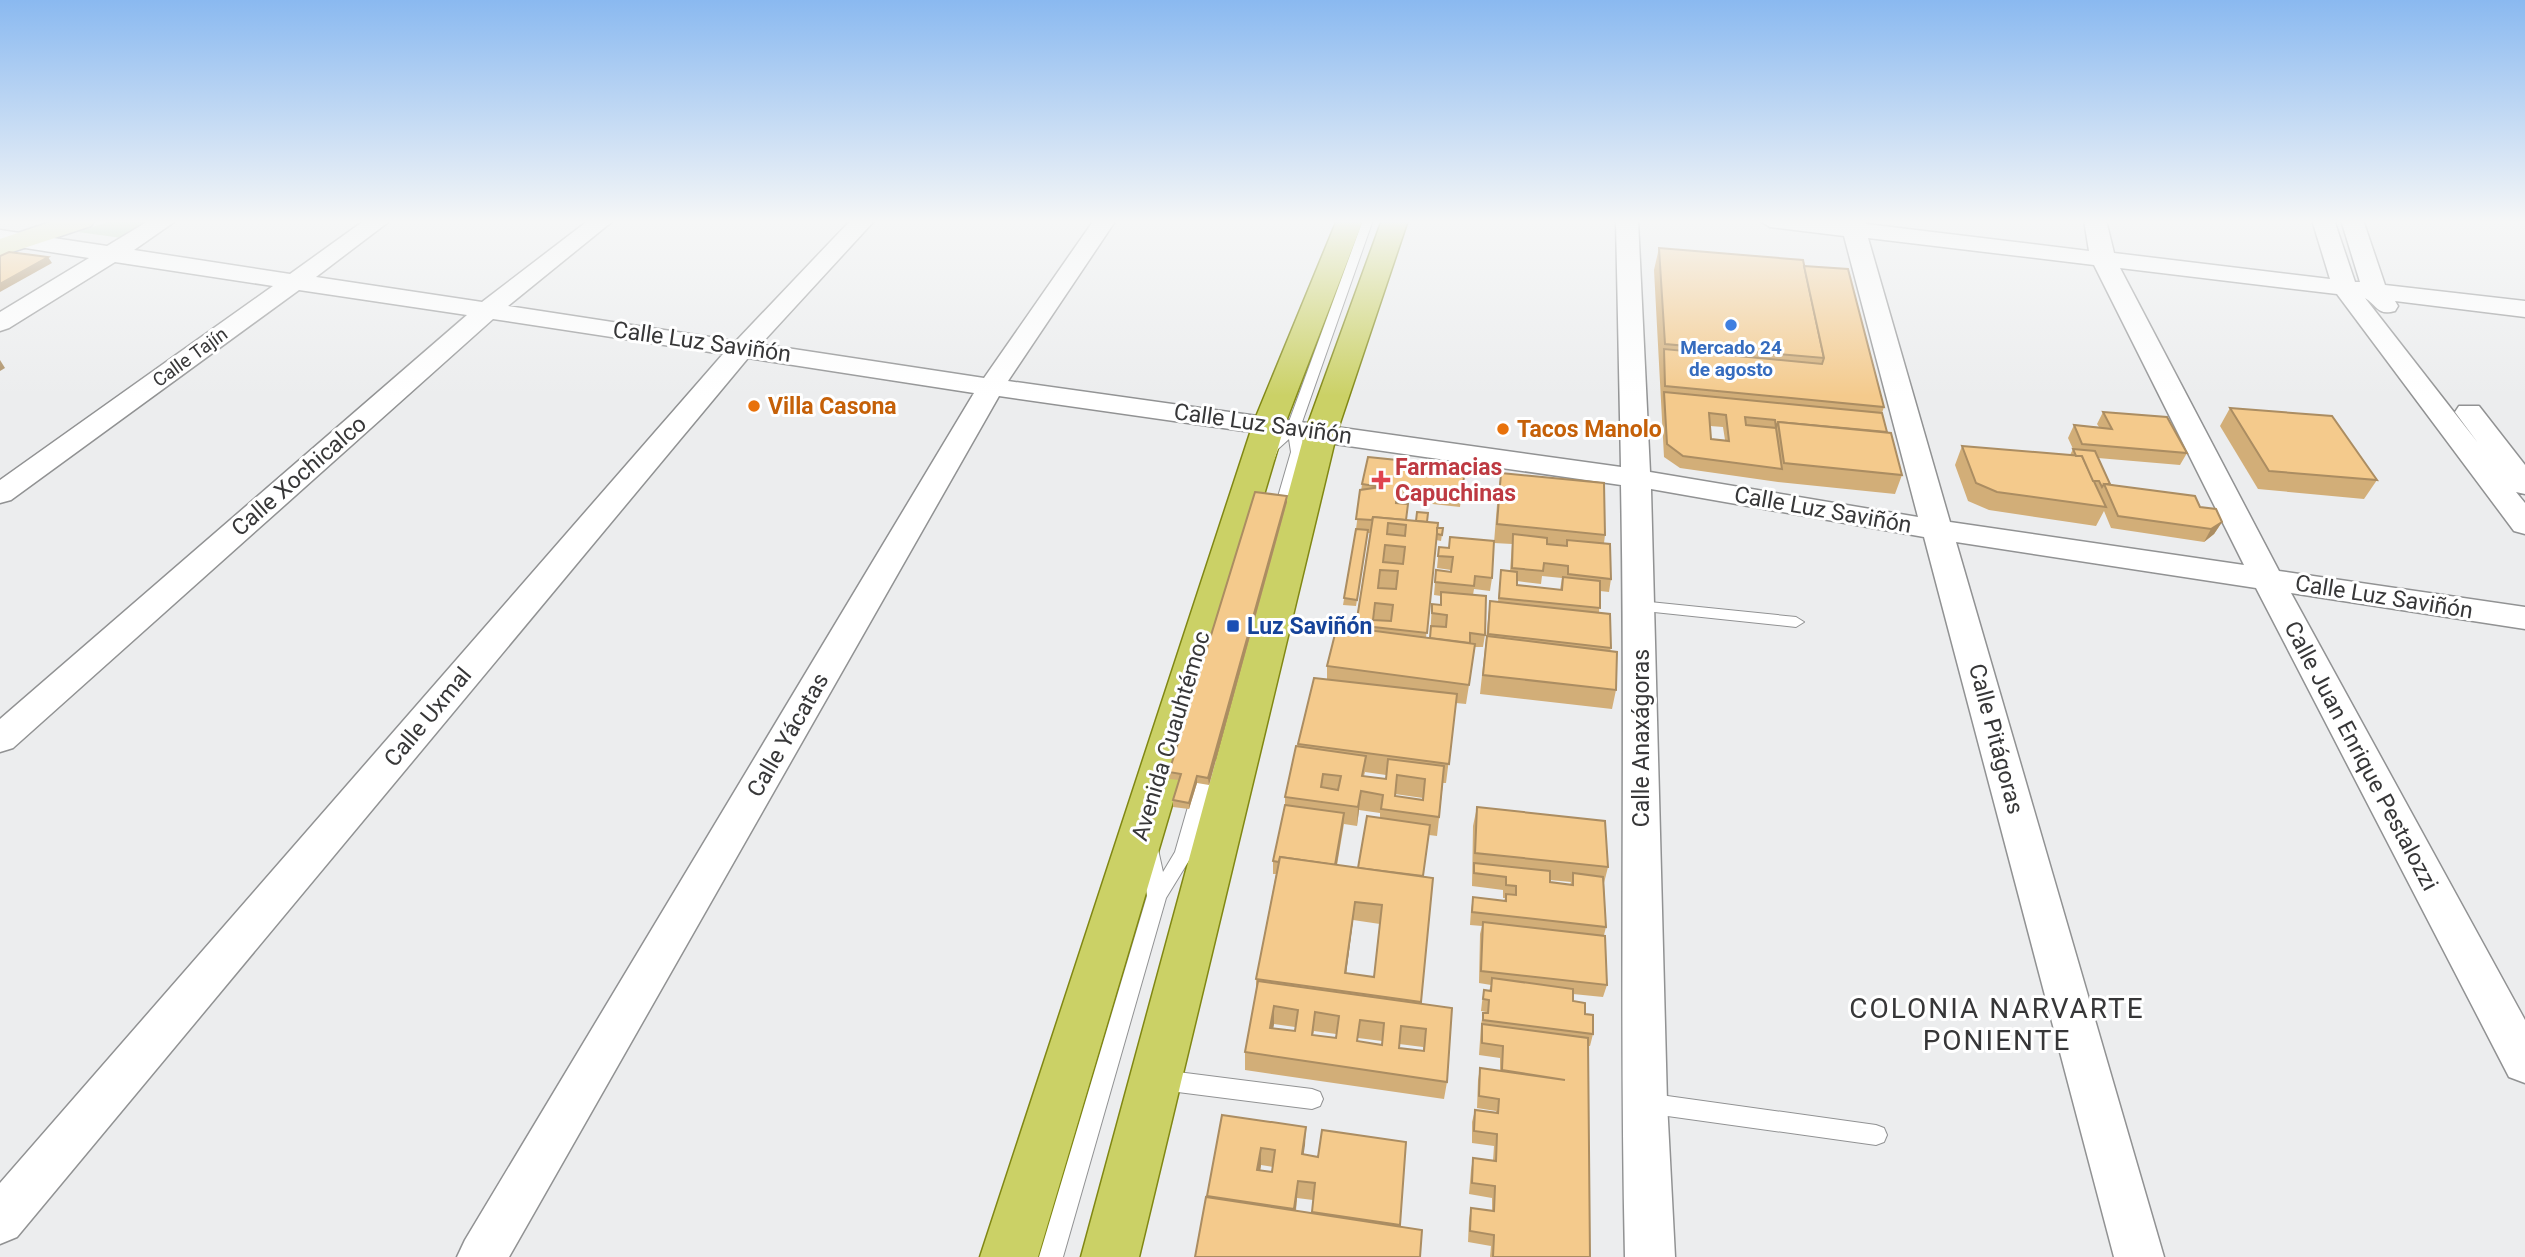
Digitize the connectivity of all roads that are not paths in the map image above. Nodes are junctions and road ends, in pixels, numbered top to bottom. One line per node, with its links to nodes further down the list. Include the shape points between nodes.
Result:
1 (72, 279): 21 (street)
2 (278, 279): 16 (street, Calle Luz Saviñón)
3 (297, 279): 16 (street, Calle Tajín)
4 (528, 279): 20 (street, Calle Xochicalco)
5 (809, 279): 22 (street, Calle Uxmal)
6 (1065, 279): 23 (street, Calle Yácatas)
7 (1334, 279): 24 (main road, Avenida Cuauhtémoc)
8 (1347, 279): 24 (lane)
9 (1367, 279): 24 (main road, Avenida Cuauhtémoc)
10 (1629, 279): 25 (street, Calle Anaxágoras)
11 (1869, 279): 29 (street, Calle Pitágoras)
12 (2113, 279): 31 (street, Calle Juan Enrique Pestalozzi)
13 (2267, 279): 17 (street)
14 (2342, 279): 17 (street)
15 (2371, 279): 18 (street)
16 (294, 281): 20 (street, Calle Luz Saviñón); 27 (street, Calle Tajín)
17 (2345, 288): 18 (street); 28 (street)
18 (2375, 291): 19 (street); 26 (street)
19 (2525, 309)
20 (486, 311): 22 (street, Calle Luz Saviñón); 35 (street, Calle Xochicalco)
21 (0, 323)
22 (743, 348): 23 (street, Calle Luz Saviñón); 43 (street, Calle Uxmal)
23 (991, 387): 24 (street, Calle Luz Saviñón); 44 (street, Calle Yácatas)
24 (1294, 428): 25 (street, Calle Luz Saviñón); 30 (lane, via 1297,452); 37 (lane, via 1272,448 1150,849); 39 (main road, Avenida Cuauhtémoc); 45 (main road, Avenida Cuauhtémoc)
25 (1636, 478): 29 (street, Calle Luz Saviñón); 32 (street, Calle Anaxágoras)
26 (2525, 485)
27 (0, 494)
28 (2525, 524)
29 (1938, 530): 31 (street, Calle Luz Saviñón); 49 (street, Calle Pitágoras)
30 (1275, 532)
31 (2267, 579): 33 (street, Calle Luz Saviñón); 38 (street, Calle Juan Enrique Pestalozzi)
32 (1640, 606): 34 (lane); 41 (street, Calle Anaxágoras)
33 (2525, 618)
34 (1796, 622)
35 (0, 739)
36 (1214, 747): 37 (lane, via 1184,855)
37 (1157, 896): 46 (lane)
38 (2525, 1063)
39 (1156, 1079): 40 (lane); 47 (main road, Avenida Cuauhtémoc)
40 (1312, 1099)
41 (1644, 1102): 42 (lane); 48 (street, Calle Anaxágoras)
42 (1876, 1135)
43 (0, 1220)
44 (482, 1257)
45 (1009, 1257)
46 (1051, 1257)
47 (1110, 1257)
48 (1650, 1257)
49 (2139, 1257)

